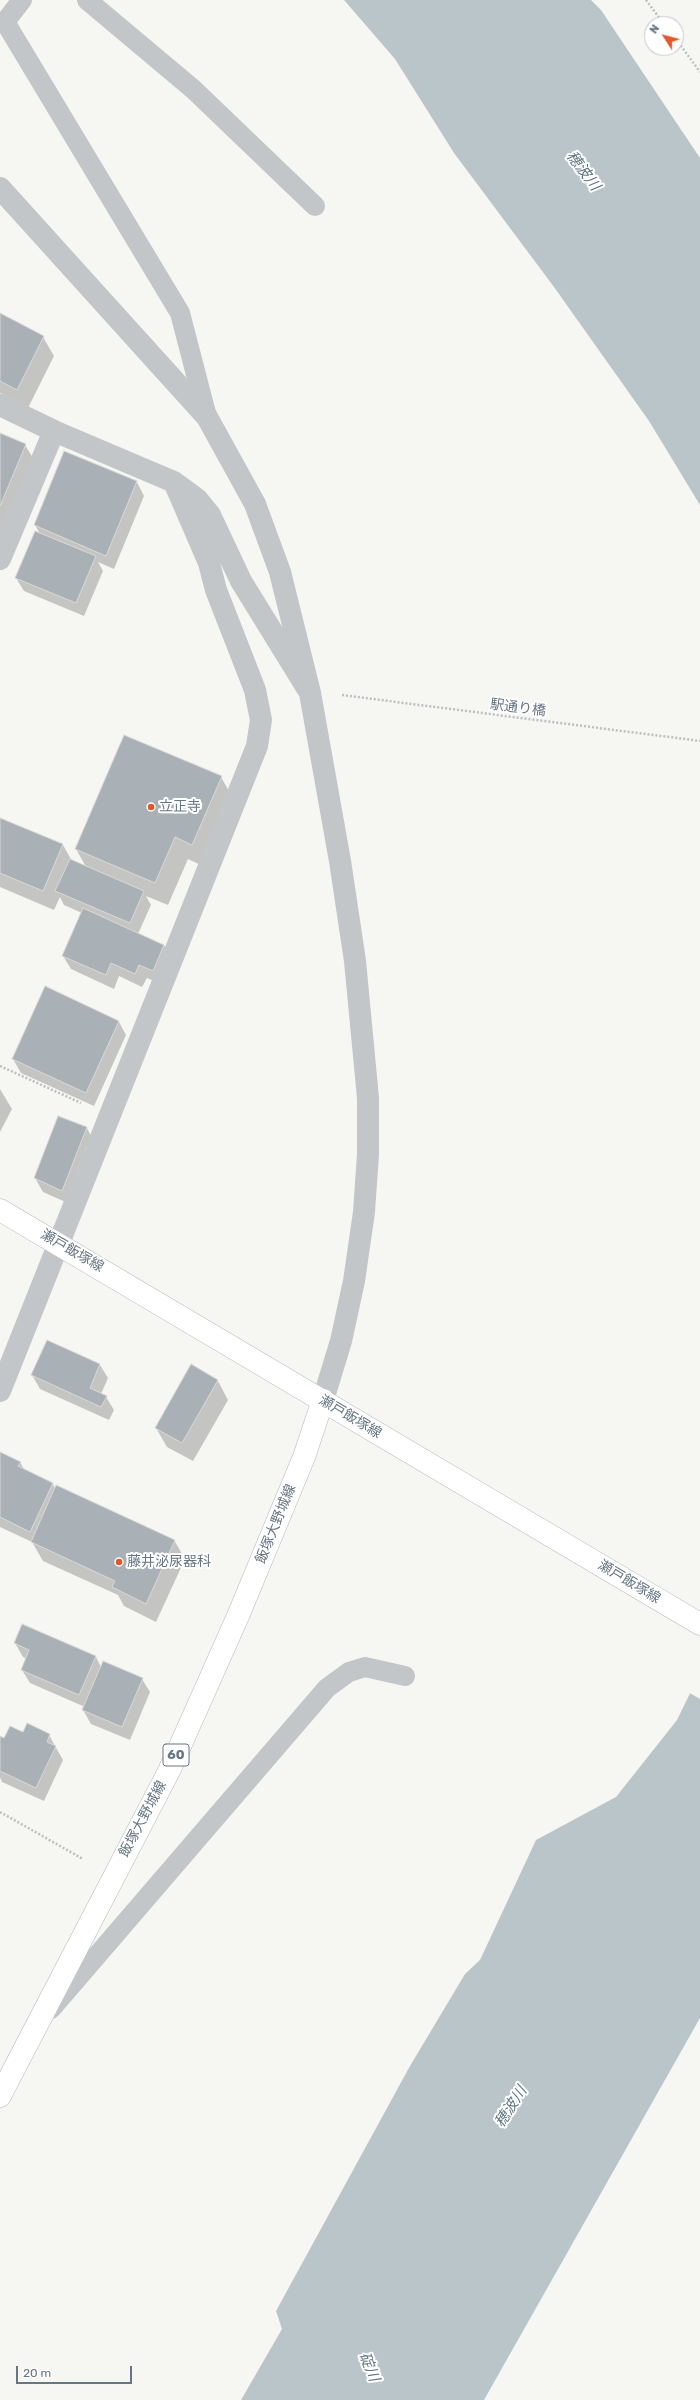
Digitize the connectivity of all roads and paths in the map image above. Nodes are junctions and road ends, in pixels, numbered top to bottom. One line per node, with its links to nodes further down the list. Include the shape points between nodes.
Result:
1 (22, 0): 10 (lane, via 5,22 180,313)
2 (87, 0): 8 (lane, via 193,89)
3 (646, 0): 4 (path)
4 (658, 16)
5 (684, 50): 6 (path)
6 (700, 72)
7 (0, 188): 10 (street)
8 (315, 206)
9 (0, 405): 11 (street)
10 (207, 417): 14 (street, via 255,504 280,572)
11 (54, 431): 12 (street); 13 (street)
12 (174, 482): 14 (street, via 198,499 210,514 240,581); 18 (street, via 209,563 216,590 255,690 261,720 257,746)
13 (0, 559)
14 (310, 693): 22 (street, via 355,961 368,1098 368,1154 363,1219 354,1281 341,1341)
15 (341, 695): 16 (path, 駅通り橋)
16 (700, 741)
17 (0, 1066): 18 (path)
18 (110, 1117): 20 (street)
19 (0, 1210): 20 (main road, 瀬戸飯塚線)
20 (60, 1244): 21 (street); 22 (main road, 瀬戸飯塚線)
21 (0, 1391)
22 (323, 1400): 23 (main road, 瀬戸飯塚線); 27 (main road, 飯塚大野城線 / 60, via 304,1457 238,1616 168,1771)
23 (700, 1624)
24 (405, 1676): 27 (lane, via 365,1667 349,1672 327,1688)
25 (0, 1812): 26 (path)
26 (83, 1859)
27 (34, 2029): 28 (main road, 飯塚大野城線 / 60)
28 (0, 2096)

